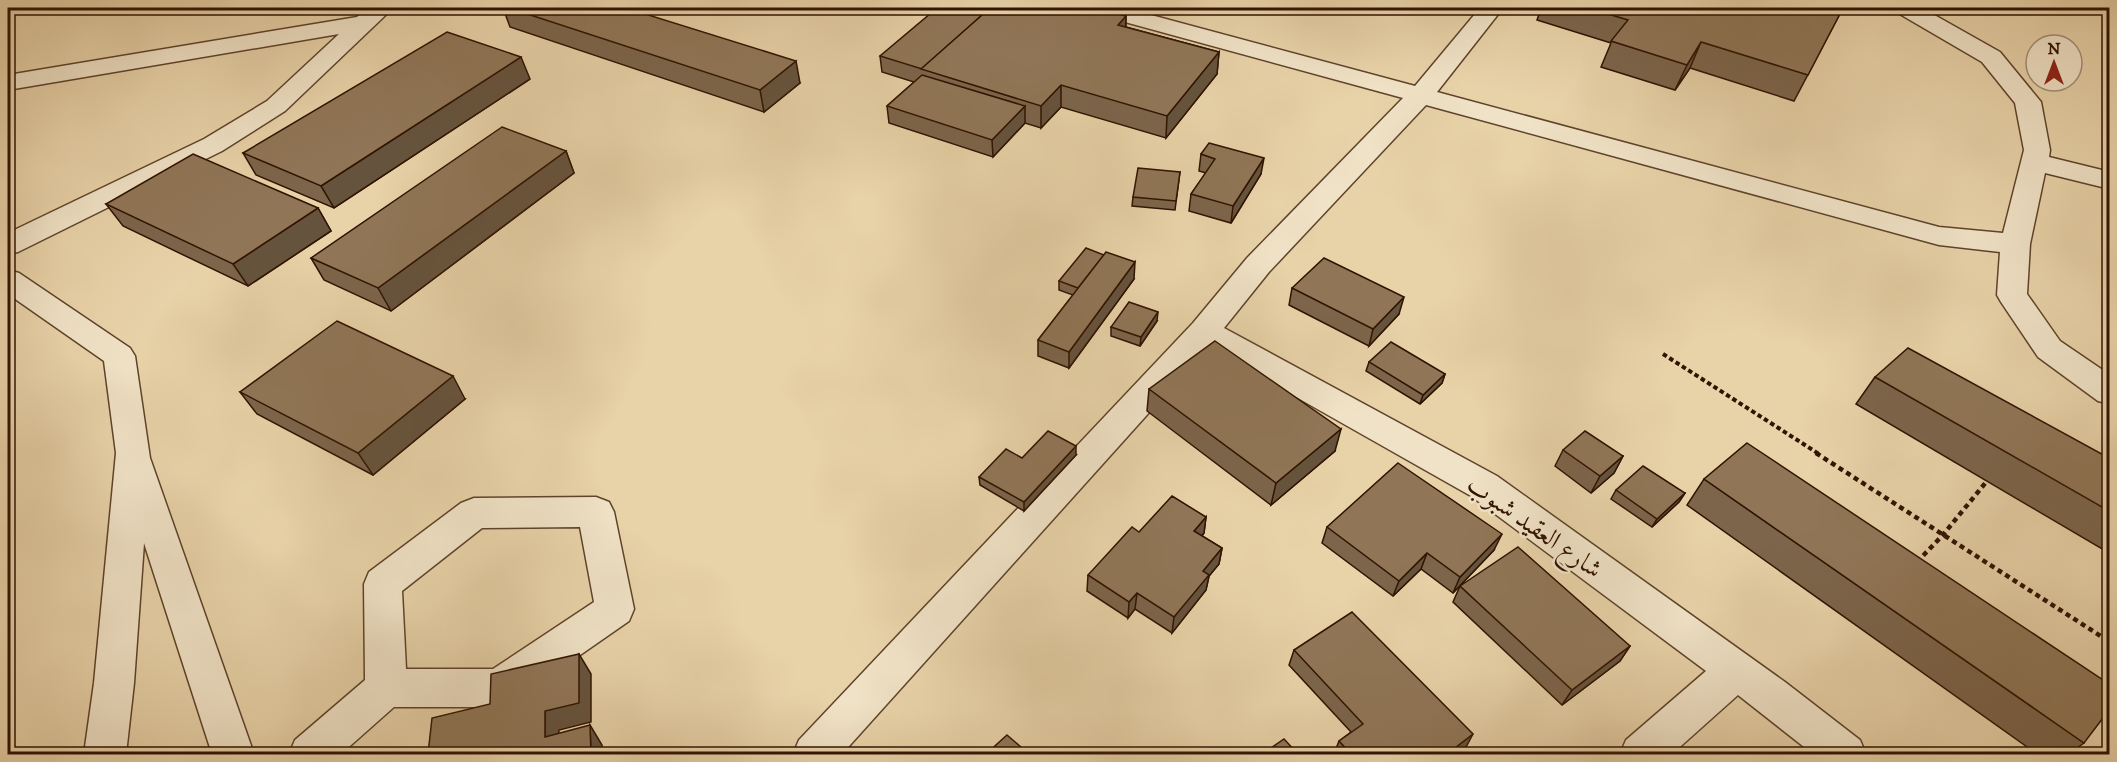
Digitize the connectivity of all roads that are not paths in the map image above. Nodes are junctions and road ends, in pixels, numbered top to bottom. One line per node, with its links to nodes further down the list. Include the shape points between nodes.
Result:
1 (1100, 8): 6 (street)
2 (1492, 8): 6 (street)
3 (1906, 8): 7 (street, via 1991,57 2028,102 2037,150)
4 (373, 15): 5 (street); 10 (street, via 276,106 213,145)
5 (8, 82)
6 (1421, 95): 9 (street, via 1939,236); 12 (street, via 1258,265)
7 (2035, 162): 8 (street); 9 (street)
8 (2109, 181)
9 (2015, 244): 13 (street, via 2012,295 2049,349)
10 (8, 245)
11 (8, 280): 14 (street, via 119,356)
12 (1204, 331): 15 (street, شارع العقيد شبوب, via 1484,486); 20 (street)
13 (2109, 392)
14 (132, 453): 17 (street); 18 (street)
15 (1737, 671): 21 (street); 22 (street, شارع العقيد شبوب)
16 (386, 688): 16 (street, via 499,688 615,609 596,512 474,513 384,584); 19 (street)
17 (105, 754)
18 (233, 754)
19 (310, 754)
20 (814, 754)
21 (1641, 754)
22 (1845, 754)

